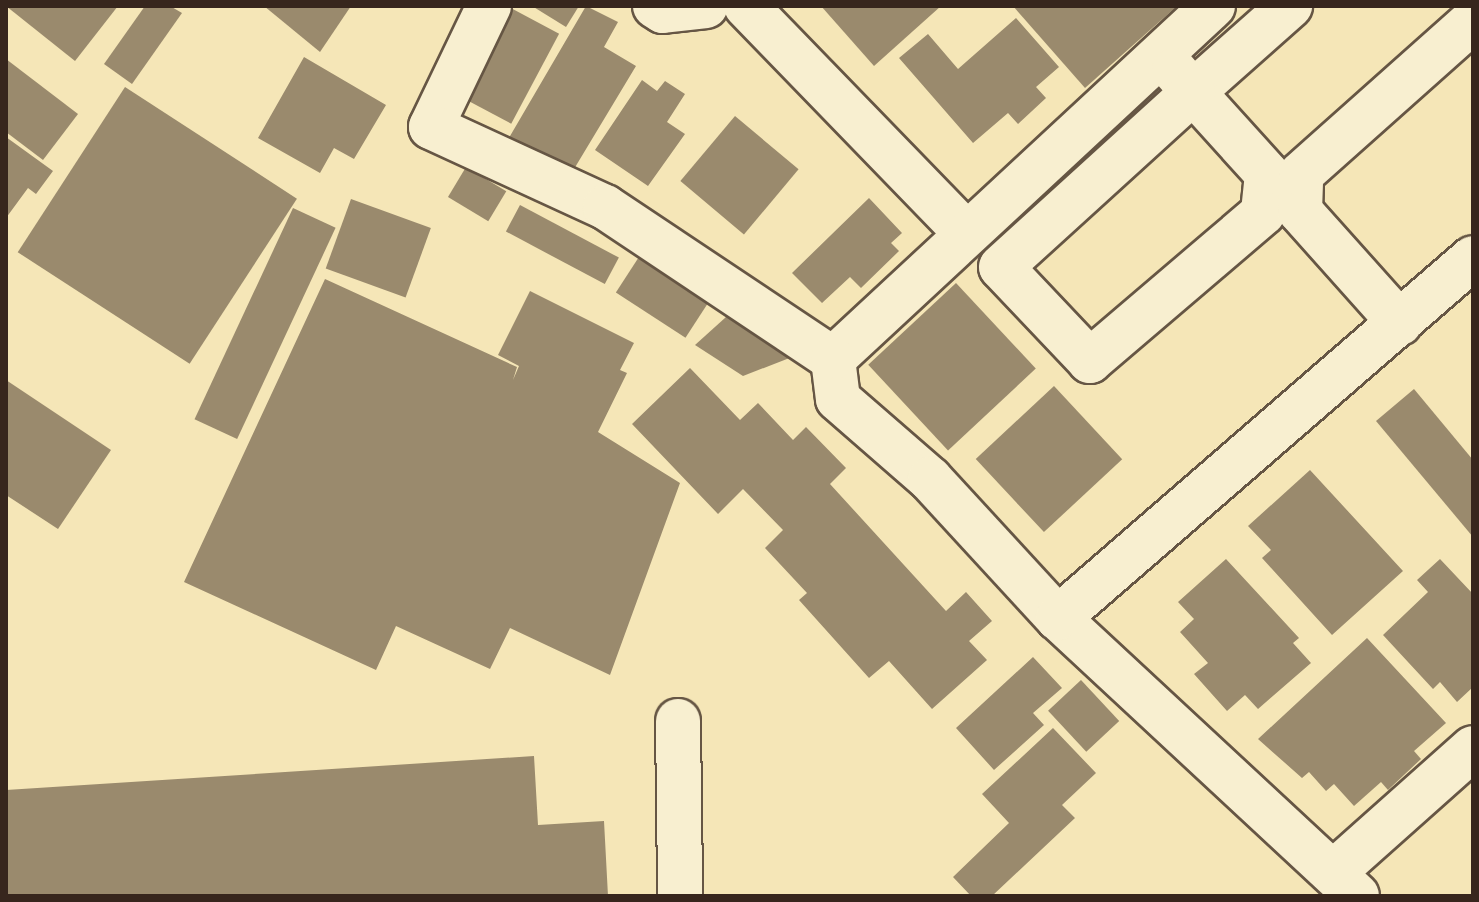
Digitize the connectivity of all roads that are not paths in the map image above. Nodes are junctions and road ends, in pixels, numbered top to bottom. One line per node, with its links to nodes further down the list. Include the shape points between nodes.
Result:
1 (489, 6): 14 (street, via 431,127 605,207)
2 (655, 6): 3 (street, via 663,11)
3 (706, 6)
4 (746, 6): 11 (street)
5 (1213, 6): 8 (street)
6 (1290, 6): 9 (street)
7 (1473, 21): 10 (street)
8 (1159, 54): 9 (street); 11 (street)
9 (1193, 92): 10 (street); 10 (street, via 1001,267 1090,361)
10 (1283, 193): 13 (street)
11 (965, 232): 14 (street)
12 (1473, 258): 13 (street)
13 (1400, 323): 15 (street)
14 (833, 359): 15 (street, via 838,399 930,479)
15 (1058, 618): 18 (street)
16 (678, 721): 19 (street)
17 (1473, 748): 18 (street)
18 (1346, 884)
19 (680, 896)

